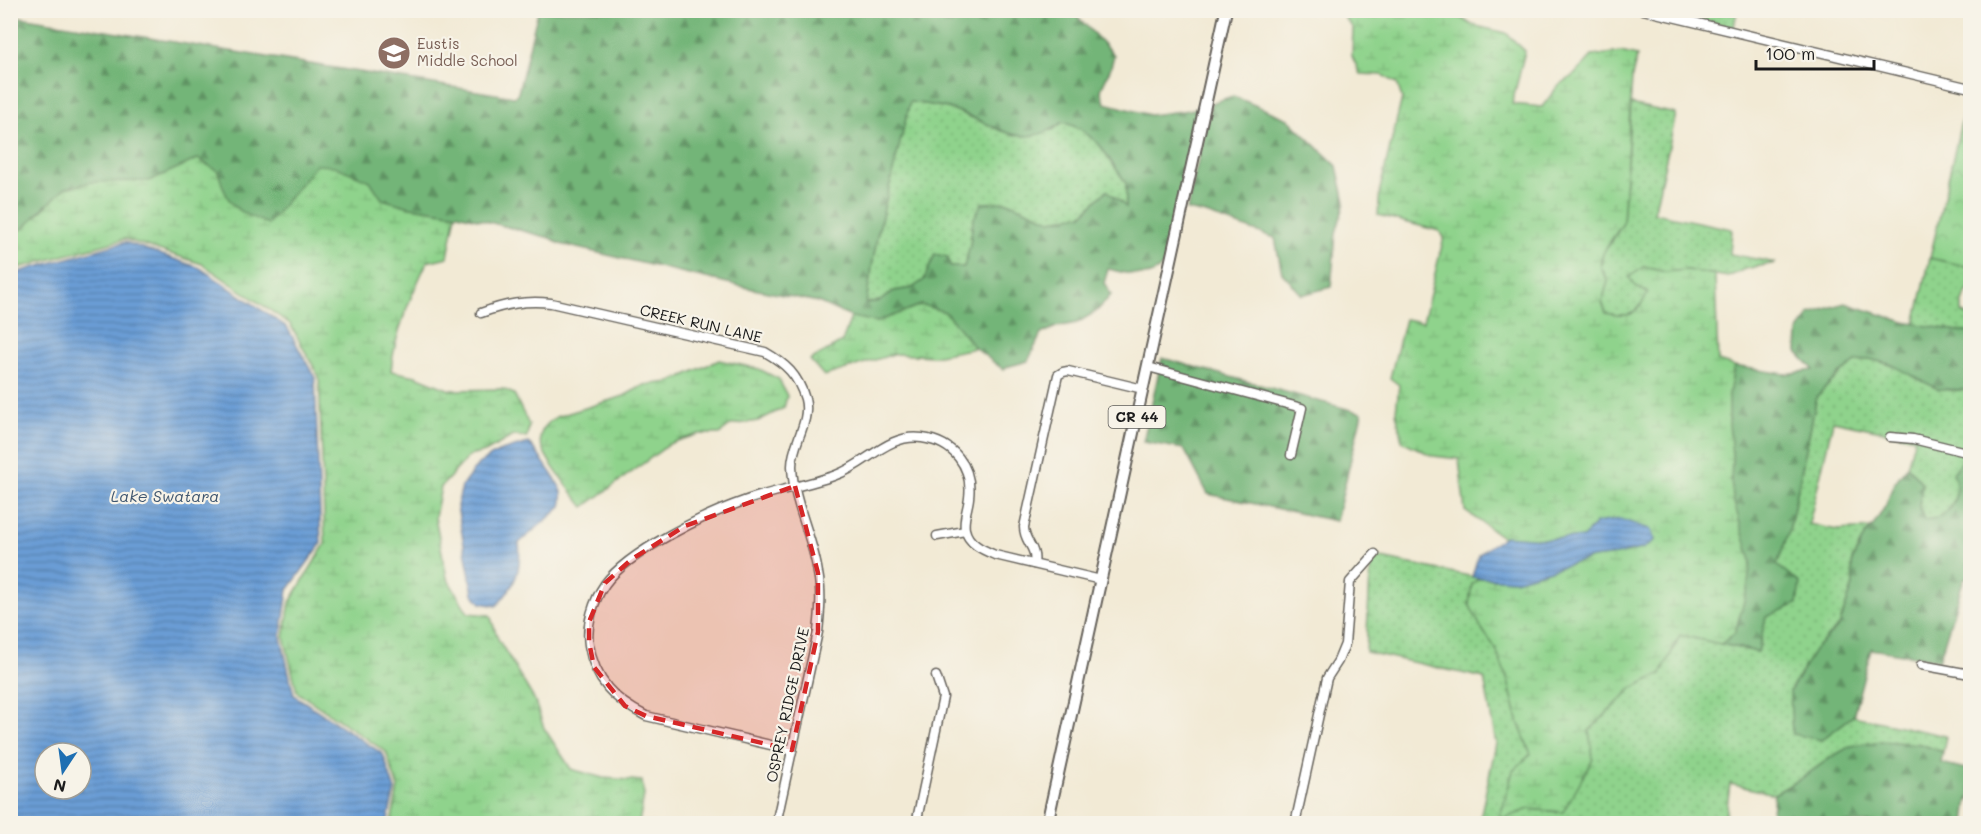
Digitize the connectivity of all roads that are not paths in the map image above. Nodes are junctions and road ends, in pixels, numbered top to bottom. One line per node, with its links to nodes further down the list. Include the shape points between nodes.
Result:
1 (1227, 10): 5 (main road, CR 44)
2 (1643, 10): 3 (street)
3 (1971, 88)
4 (481, 313): 10 (street, CREEK RUN LANE, via 502,305 551,303 765,352 784,363 797,379 806,401 804,423 793,455)
5 (1148, 367): 6 (main road, CR 44); 9 (street, via 1302,408)
6 (1143, 389): 14 (street, via 1068,371 1058,375 1024,530 1035,551); 15 (main road, CR 44)
7 (1890, 437): 8 (street)
8 (1971, 453)
9 (1291, 454)
10 (795, 486): 11 (street, via 847,471 889,443 921,437 938,441 954,451 969,479); 19 (street, OSPREY RIDGE DRIVE, via 818,573 820,604 818,632); 19 (street, via 743,501 685,526 632,559 605,583 589,622 594,667 625,706 645,716)
11 (966, 531): 12 (street); 14 (street, via 981,549)
12 (937, 536)
13 (1375, 554): 23 (street, via 1350,582 1345,644 1327,678)
14 (1034, 564): 15 (street)
15 (1101, 580): 22 (main road, CR 44)
16 (1921, 665): 17 (street)
17 (1971, 674)
18 (936, 676): 21 (street, via 943,697)
19 (792, 750): 20 (street, OSPREY RIDGE DRIVE)
20 (776, 824)
21 (916, 824)
22 (1047, 824)
23 (1295, 824)

